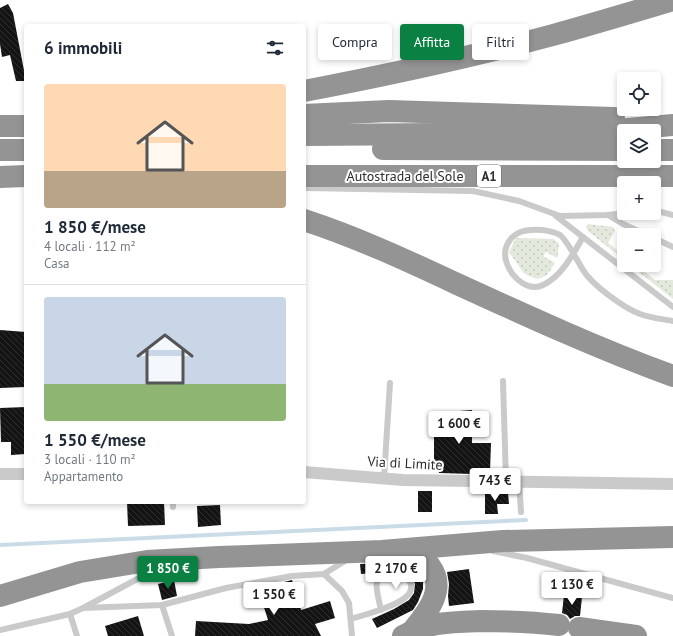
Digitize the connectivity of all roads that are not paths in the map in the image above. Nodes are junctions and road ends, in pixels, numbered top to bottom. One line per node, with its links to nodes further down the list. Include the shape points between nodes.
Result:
1 (673, 0): 2 (highway, via 477,54)
2 (306, 91)
3 (306, 115): 4 (highway, via 389,111 585,118)
4 (673, 118)
5 (673, 125): 8 (highway, via 583,133)
6 (0, 126): 7 (highway)
7 (24, 126)
8 (306, 135)
9 (0, 150): 10 (highway)
10 (24, 150)
11 (306, 150): 12 (highway, Autostrada del Sole / A1)
12 (617, 150)
13 (661, 150): 14 (highway)
14 (673, 150)
15 (24, 176): 18 (highway)
16 (306, 176): 17 (highway, Autostrada del Sole / A1)
17 (673, 176)
18 (0, 177)
19 (306, 188): 23 (lane, via 473,191 519,201)
20 (0, 191): 21 (highway)
21 (24, 191)
22 (661, 212): 26 (lane)
23 (554, 214): 25 (lane); 29 (lane)
24 (617, 214): 25 (lane)
25 (608, 215): 28 (lane)
26 (673, 215)
27 (306, 221): 35 (highway, via 404,260)
28 (632, 228)
29 (583, 237): 32 (lane); 33 (lane)
30 (661, 241): 31 (lane)
31 (673, 247)
32 (572, 254): 32 (lane, via 558,273 544,285 536,288 518,280 507,264 504,254 512,236 530,229 560,234); 34 (lane, via 588,278 629,309)
33 (673, 308)
34 (673, 321)
35 (624, 358): 36 (highway); 37 (highway)
36 (673, 364)
37 (673, 376)
38 (503, 381): 45 (lane)
39 (390, 383): 43 (lane)
40 (306, 472): 43 (street, Via di Limite)
41 (0, 474): 42 (street)
42 (24, 474)
43 (384, 478): 45 (street, Via di Limite)
44 (519, 480): 45 (street, Via di Limite); 46 (street, Via di Limite); 47 (lane)
45 (506, 481)
46 (673, 484)
47 (522, 512)
48 (673, 537): 49 (highway)
49 (462, 544): 50 (highway); 55 (lane, via 527,558)
50 (382, 551): 51 (highway); 62 (highway, via 420,556 427,561 434,573 434,601 429,611)
51 (360, 552): 52 (highway); 53 (lane)
52 (184, 559): 54 (highway, via 147,561 80,572); 57 (lane, via 151,571)
53 (324, 574): 56 (lane, via 292,576 226,588); 60 (lane, via 342,591 349,603)
54 (2, 594)
55 (673, 598)
56 (162, 605): 57 (lane); 65 (lane)
57 (83, 608): 59 (lane)
58 (381, 610): 58 (lane, via 410,593 410,583 404,577 386,577 378,582); 60 (lane)
59 (70, 614): 61 (lane); 64 (lane)
60 (351, 618): 66 (lane)
61 (1, 631): 63 (lane)
62 (408, 633): 67 (highway, via 445,622 522,621)
63 (9, 636)
64 (77, 636)
65 (172, 636)
66 (352, 636)
67 (636, 636)

